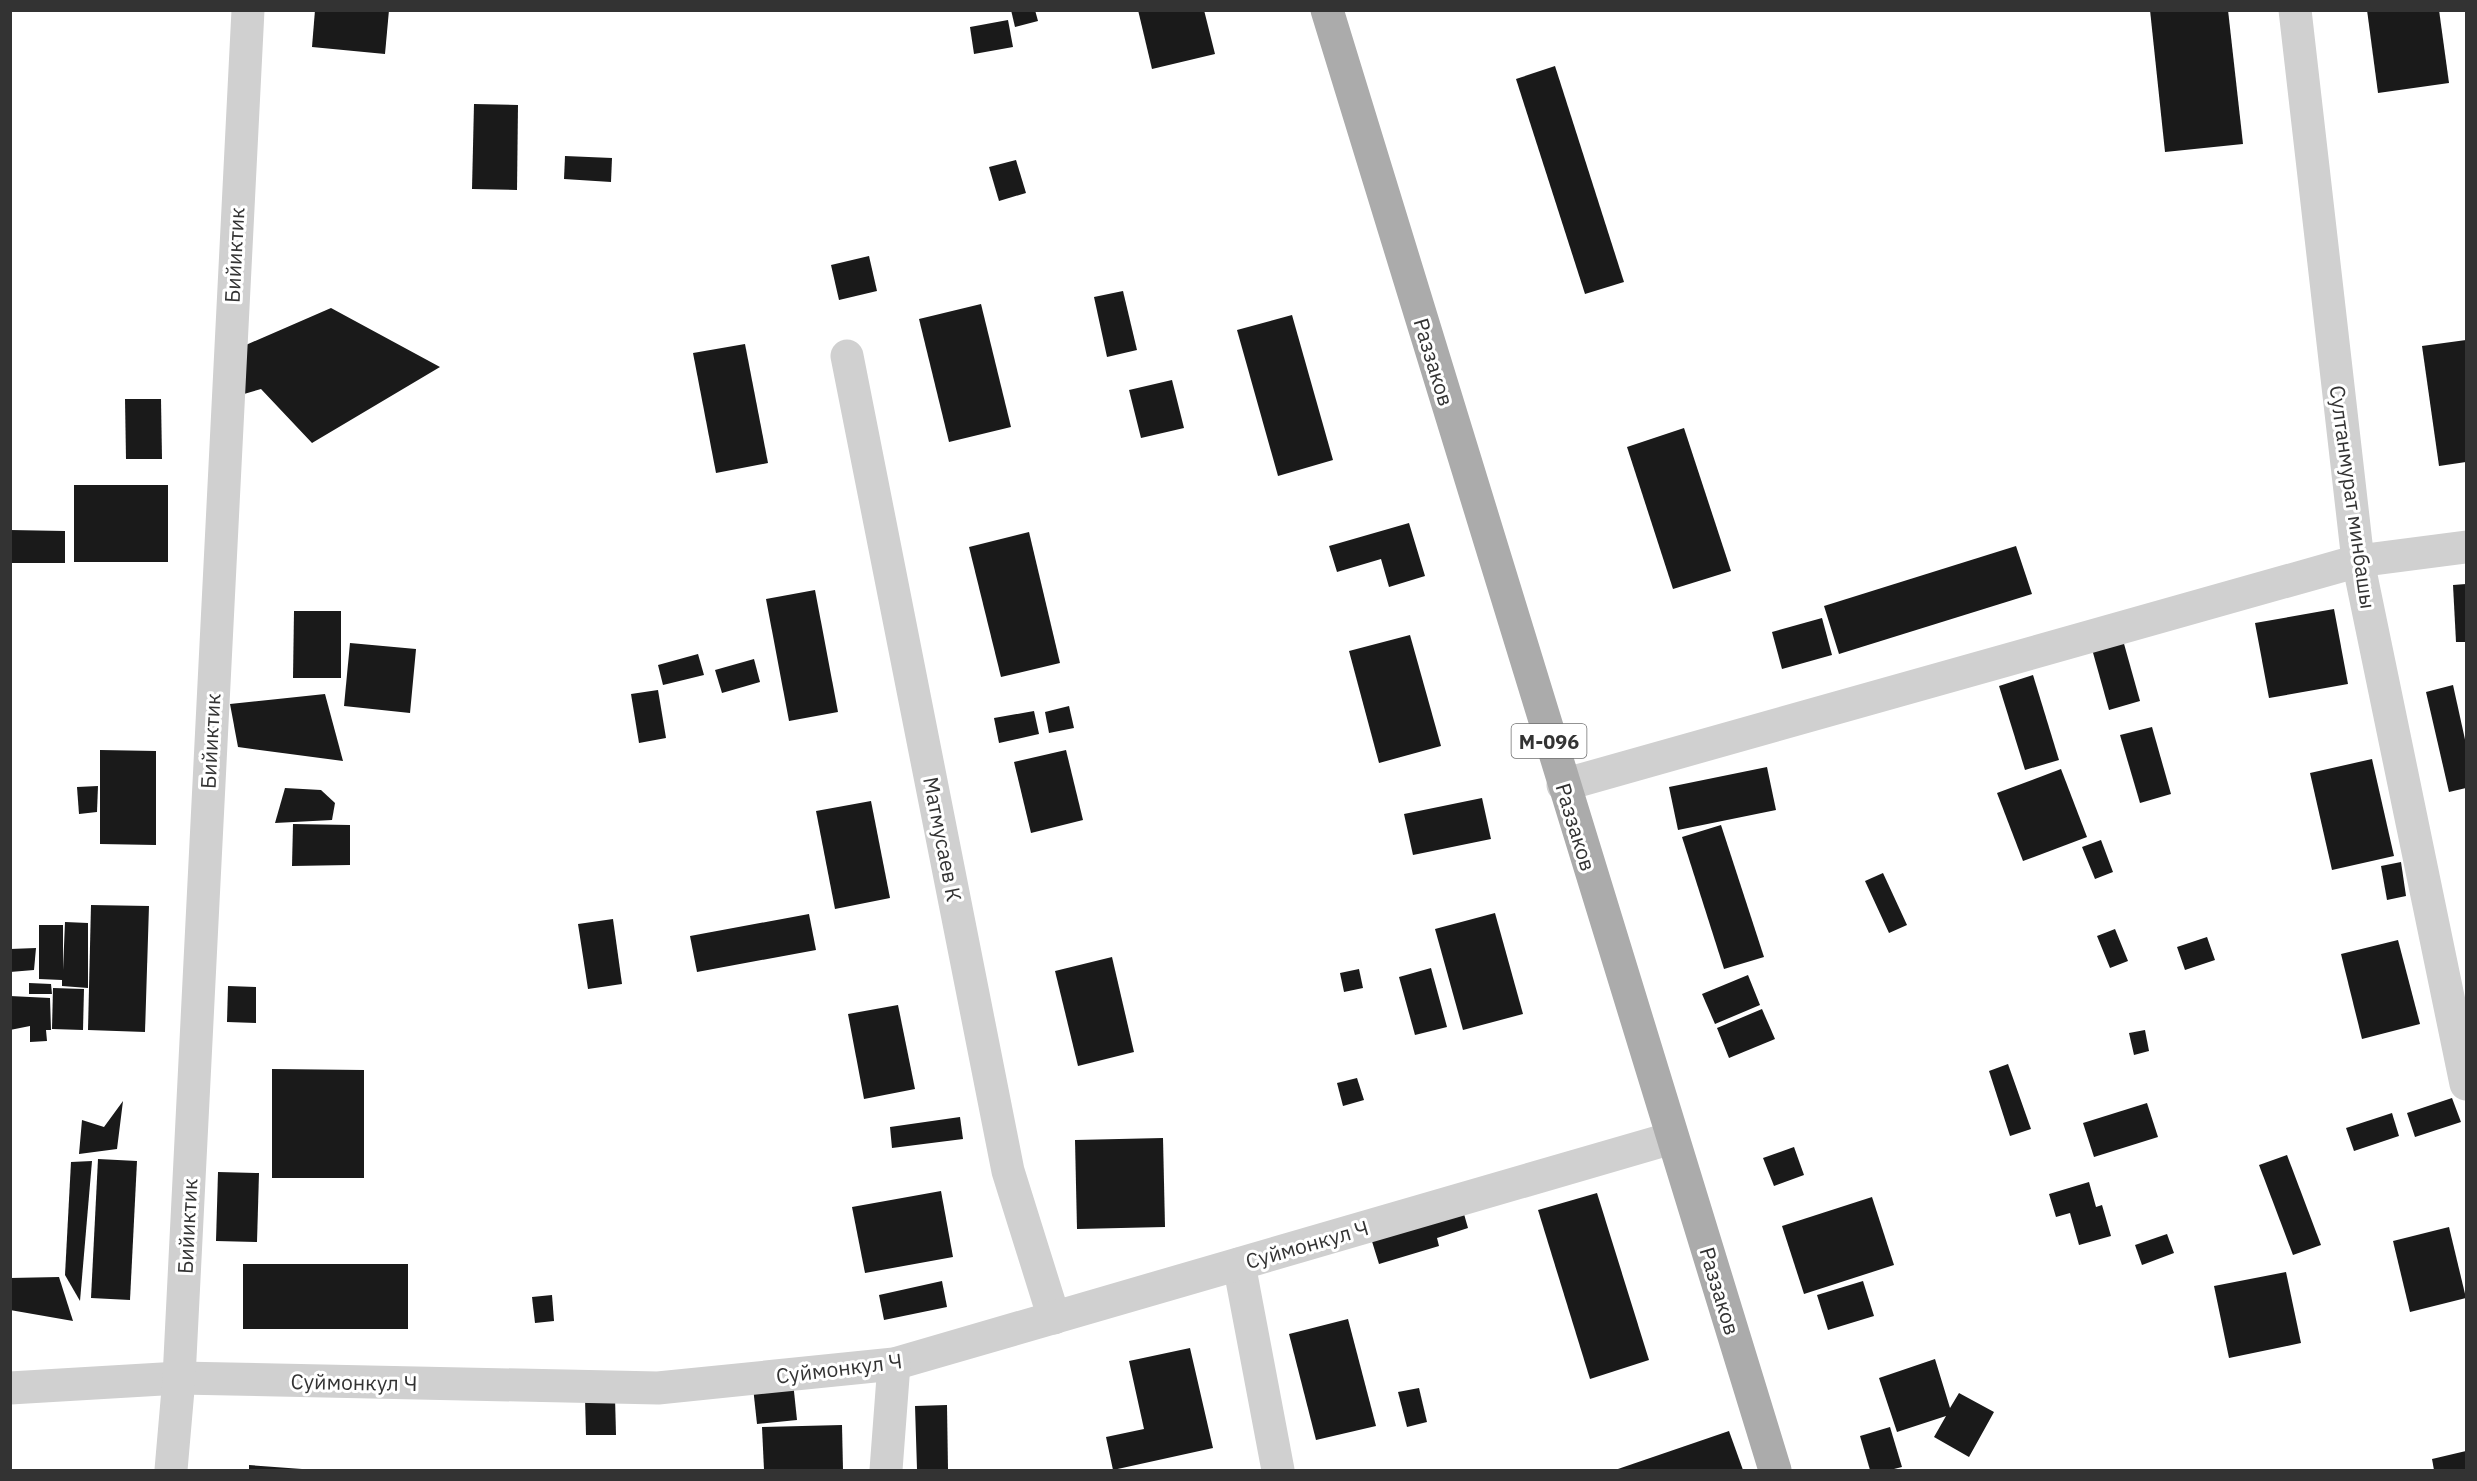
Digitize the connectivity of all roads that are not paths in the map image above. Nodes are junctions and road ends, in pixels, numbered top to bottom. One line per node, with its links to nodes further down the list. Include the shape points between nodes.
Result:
1 (248, 10): 13 (street, Бийиктик)
2 (1327, 10): 7 (main road, Раззаков / М-096)
3 (2295, 10): 6 (street, Султанмурат минбашы)
4 (848, 356): 11 (street, Матмусаев К, via 1008,1171)
5 (2466, 547): 6 (street)
6 (2358, 561): 7 (street); 8 (street, Султанмурат минбашы)
7 (1563, 785): 9 (main road, Раззаков / М-096)
8 (2466, 1084)
9 (1672, 1138): 10 (street, Суймонкул Ч); 18 (main road, Раззаков / М-096)
10 (1239, 1264): 11 (street, Суймонкул Ч); 17 (street)
11 (1054, 1318): 12 (street, Суймонкул Ч)
12 (894, 1364): 13 (street, Суймонкул Ч, via 658,1388); 16 (street)
13 (179, 1378): 14 (street, Суймонкул Ч); 15 (street, Бийиктик)
14 (10, 1388)
15 (171, 1470)
16 (886, 1470)
17 (1278, 1470)
18 (1775, 1470)

